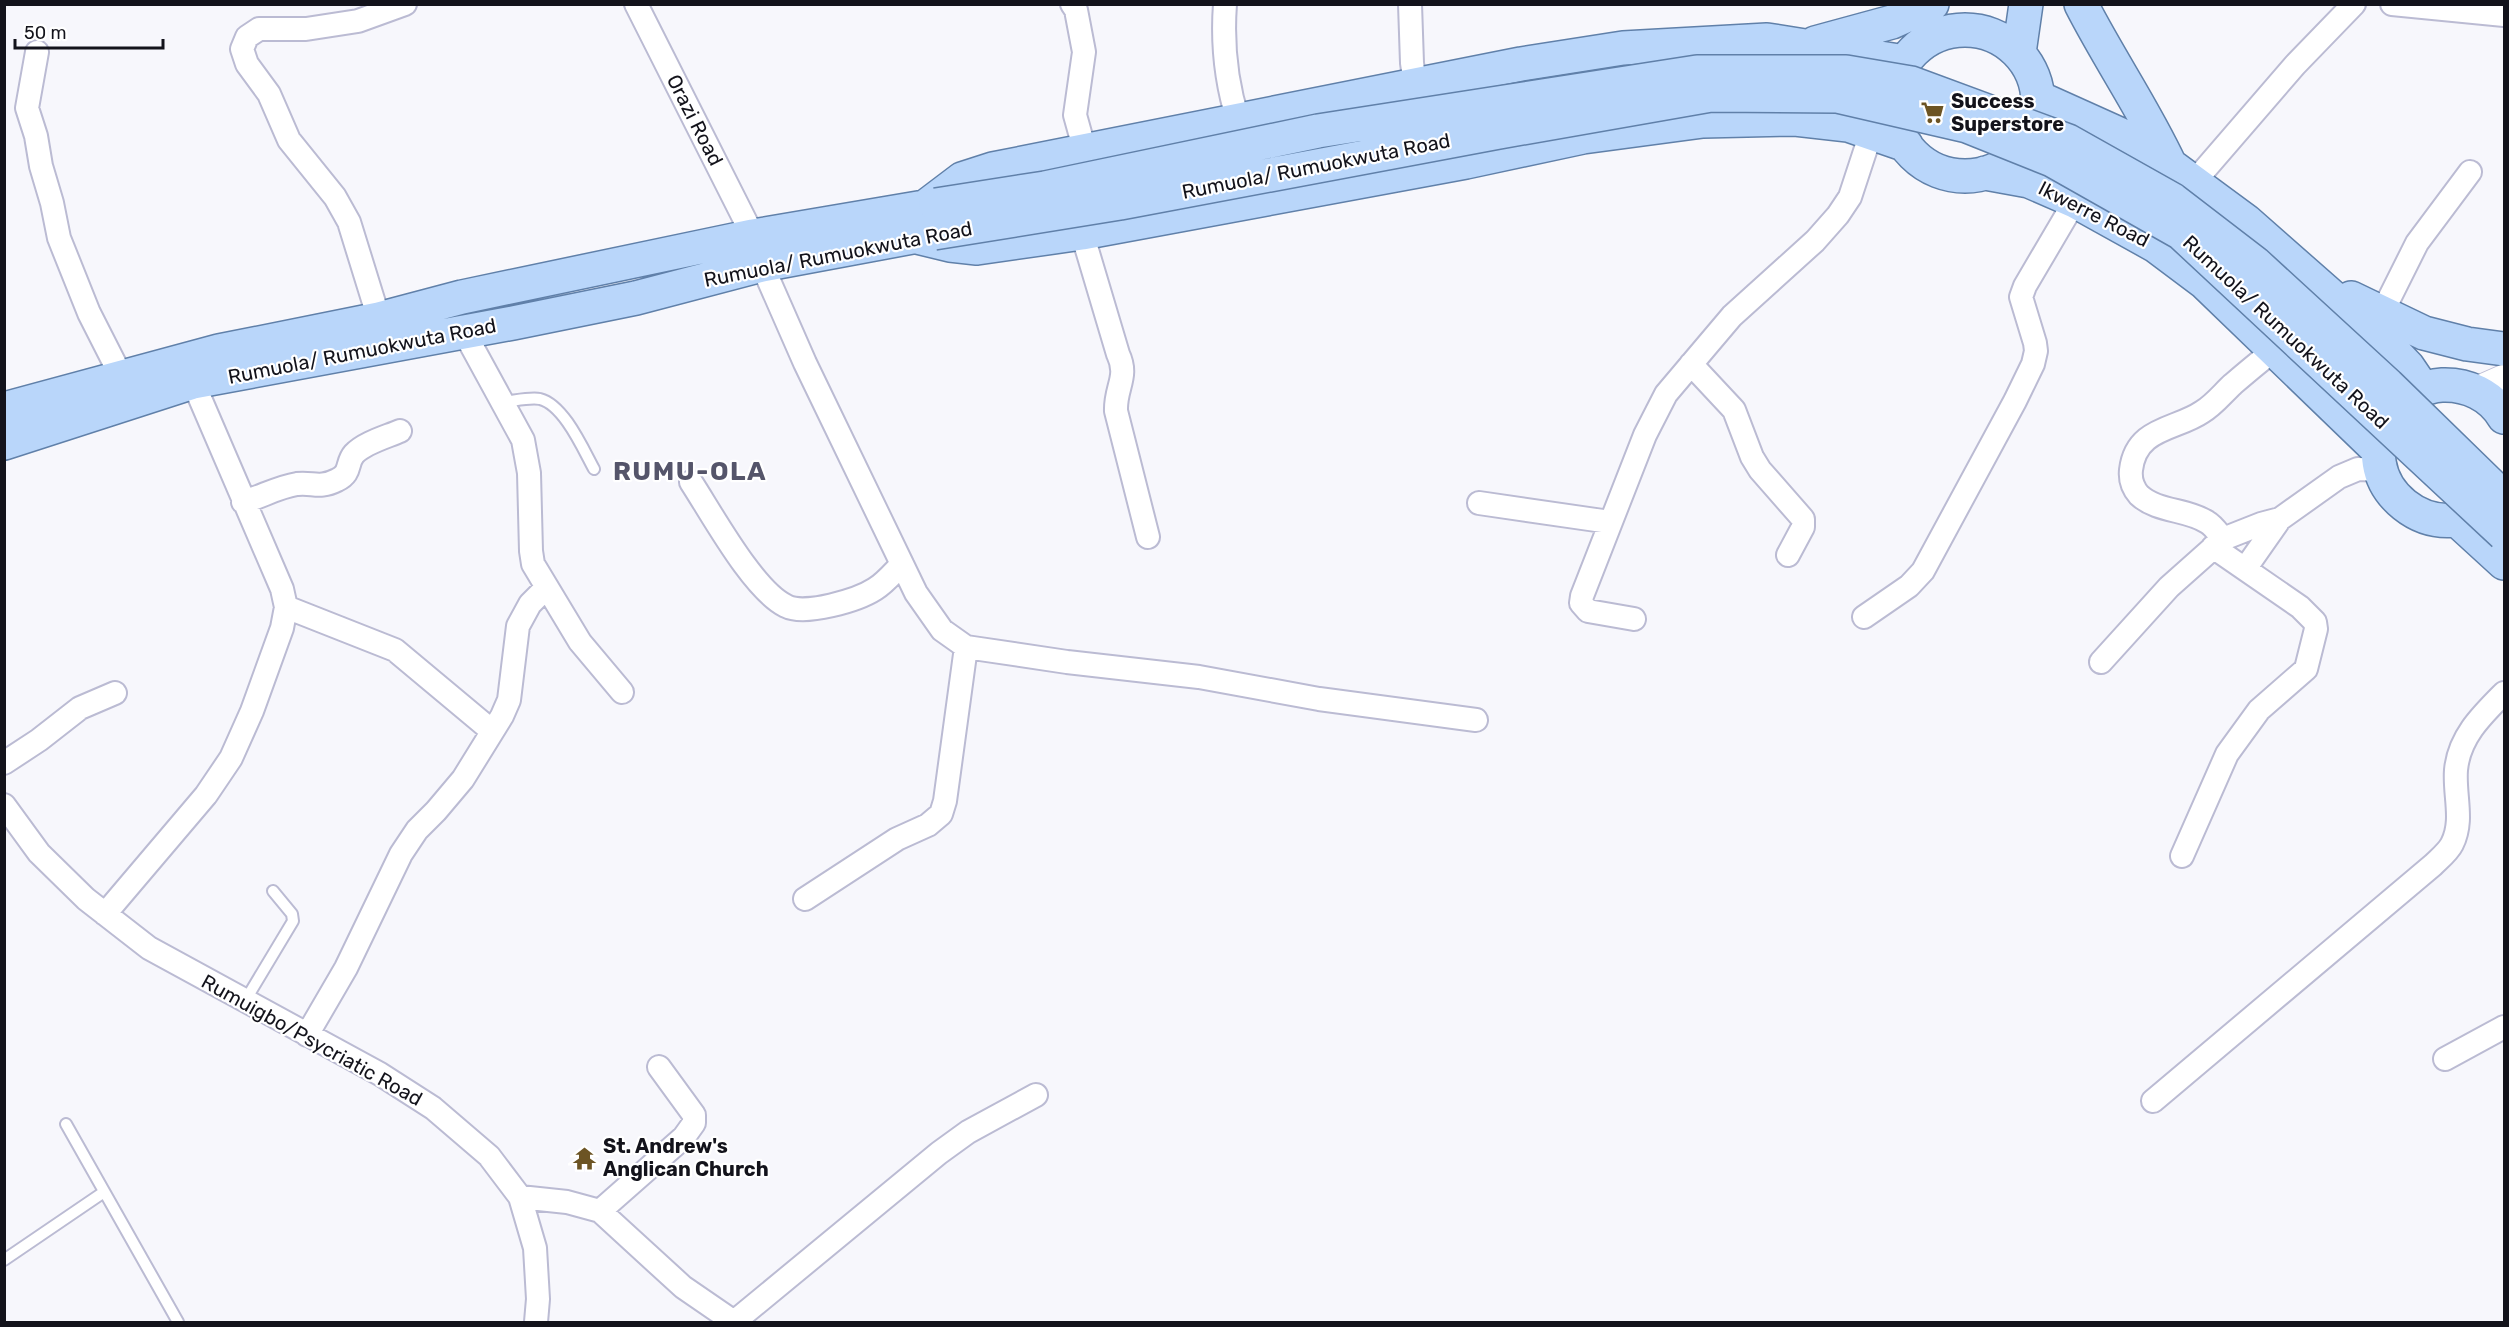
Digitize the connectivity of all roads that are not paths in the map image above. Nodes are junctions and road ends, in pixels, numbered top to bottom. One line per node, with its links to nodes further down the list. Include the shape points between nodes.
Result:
1 (405, 4): 34 (street, via 358,21 306,29 259,29 247,37 242,49 247,64 269,94 289,140 335,197 349,222)
2 (636, 4): 31 (street, Orazi Road)
3 (1072, 4): 24 (street, via 1084,52 1075,115)
4 (1225, 4): 21 (street, via 1222,41)
5 (1410, 4): 19 (street)
6 (1932, 4): 15 (main road, via 1892,22)
7 (1986, 4): 14 (main road)
8 (2026, 4): 17 (main road)
9 (2082, 4): 27 (main road, via 2101,43)
10 (2355, 4): 27 (street)
11 (2392, 4): 12 (street)
12 (2474, 8): 13 (street)
13 (2505, 15)
14 (1964, 30): 17 (main road, via 1998,37); 18 (main road, via 1937,36)
15 (1805, 46): 18 (main road); 19 (main road, via 1767,40 1623,48)
16 (37, 52): 39 (street, via 27,108 59,237 89,313)
17 (2019, 53): 20 (main road, via 2033,76)
18 (1905, 62): 23 (main road, via 1895,85 1893,110)
19 (1415, 84): 21 (main road)
20 (2039, 98): 26 (main road, via 2027,141 2009,161); 27 (main road, via 2119,134)
21 (1238, 120): 24 (main road)
22 (1871, 133): 23 (main road); 30 (main road, via 1848,125 1795,119 1703,121 1583,137); 38 (street, via 1850,197 1838,215 1732,316)
23 (1906, 145): 26 (main road, via 1924,163 1945,173)
24 (1085, 151): 29 (main road, via 962,179)
25 (2470, 172): 33 (street, via 2417,243)
26 (1985, 173): 28 (main road, Ikwerre Road, via 2029,181)
27 (2182, 174): 32 (main road, via 2246,221)
28 (2075, 201): 36 (main road, Ikwerre Road, via 2156,246 2204,282); 67 (street, via 2021,297 2036,351 2015,401 1923,571)
29 (928, 221): 30 (main road, via 950,245 977,248); 31 (main road, Rumuola/ Rumuokwuta Road); 52 (main road, Rumuola/ Rumuokwuta Road, bridge, via 1068,183 1318,131 1697,72 1846,72 1911,83 2068,141 2173,200 2255,262); 58 (main road, Rumuola/ Rumuokwuta Road, bridge, via 1120,203 1711,95 1837,96 1967,126 2052,160 2181,234)
30 (1082, 232): 59 (street, via 1123,365 1116,411)
31 (757, 251): 34 (main road, Rumuola/ Rumuokwuta Road, via 462,297); 35 (main road, Rumuola/ Rumuokwuta Road, via 636,298); 63 (street, Orazi Road, via 810,373)
32 (2307, 275): 33 (main road); 42 (main road, via 2388,345)
33 (2382, 314): 37 (main road, via 2424,333)
34 (380, 319): 39 (main road, Rumuola/ Rumuokwuta Road, via 219,351)
35 (464, 333): 40 (main road, Rumuola/ Rumuokwuta Road); 43 (street)
36 (2276, 349): 48 (main road, Ikwerre Road); 60 (street, via 2204,411 2151,435 2132,465 2130,479 2139,495 2202,519 2210,524)
37 (2505, 349)
38 (1691, 364): 57 (street, via 1666,394); 61 (street, via 1734,410 1760,470 1803,519 1803,527)
39 (121, 376): 44 (main road, Rumuola/ Rumuokwuta Road)
40 (193, 382): 47 (main road, Rumuola/ Rumuokwuta Road); 53 (street)
41 (2492, 387): 42 (main road, via 2451,385); 45 (main road, via 2491,400)
42 (2423, 389): 48 (main road, via 2399,404 2390,415)
43 (503, 402): 49 (lane, via 539,399 549,403 561,414); 65 (street, via 523,440 530,473 533,564)
44 (4, 409)
45 (2505, 417)
46 (400, 431): 53 (street, via 359,450 340,479 316,486 286,486)
47 (4, 443)
48 (2379, 460): 55 (street, via 2339,477); 56 (main road, Ikwerre Road, via 2393,495 2415,513 2442,521)
49 (594, 469)
50 (691, 482): 63 (street, via 756,579 788,607 796,610 831,605 864,595)
51 (2505, 488): 56 (main road, via 2483,510)
52 (2505, 498)
53 (243, 502): 66 (street, via 282,589)
54 (1479, 503): 57 (street)
55 (2280, 519): 60 (street); 64 (street)
56 (2457, 520): 62 (main road)
57 (1610, 522): 68 (street, via 1581,603 1588,610)
58 (2505, 534)
59 (1148, 537)
60 (2218, 543): 64 (street); 70 (street, via 2169,587)
61 (1788, 555)
62 (2505, 563)
63 (902, 564): 69 (street, Orazi Road, via 928,612 942,630)
64 (2245, 569): 78 (street, via 2300,607 2314,621 2316,629 2306,669 2259,710 2226,754)
65 (546, 588): 71 (street, via 580,642); 75 (street, via 530,604 518,626 509,700)
66 (286, 607): 75 (street, via 394,650); 81 (street, via 252,711 231,758 206,795)
67 (1864, 617)
68 (1634, 619)
69 (966, 647): 74 (street, via 1199,677 1319,699); 80 (street, via 941,814)
70 (2101, 662)
71 (622, 692)
72 (116, 693): 76 (street, via 80,708)
73 (2505, 693): 88 (street, via 2476,721 2465,740 2456,770 2459,822 2451,845 2433,865)
74 (1476, 720)
75 (492, 731): 84 (street, via 463,778 401,854 346,968)
76 (4, 763)
77 (4, 805): 81 (street, Rumuigbo/Psycriatic Road, via 39,853)
78 (2182, 856)
79 (273, 891): 82 (lane, via 292,914 293,921)
80 (805, 899)
81 (105, 914): 82 (street, Rumuigbo/Psycriatic Road, via 149,948)
82 (245, 1001): 84 (street, Rumuigbo/Psycriatic Road)
83 (2505, 1027): 85 (street)
84 (307, 1035): 91 (street, Rumuigbo/Psycriatic Road, via 433,1108 489,1156)
85 (2445, 1059)
86 (659, 1067): 92 (street, via 694,1115 694,1123 684,1137)
87 (1036, 1095): 94 (street, via 968,1132 939,1153)
88 (2153, 1101)
89 (66, 1124): 90 (lane)
90 (105, 1192): 93 (lane); 95 (lane)
91 (520, 1197): 92 (street, via 567,1202); 96 (street, Rumuigbo/Psycriatic Road, via 535,1248)
92 (600, 1211): 94 (street, via 682,1287)
93 (4, 1260)
94 (734, 1322)
95 (178, 1323)
96 (536, 1323)

